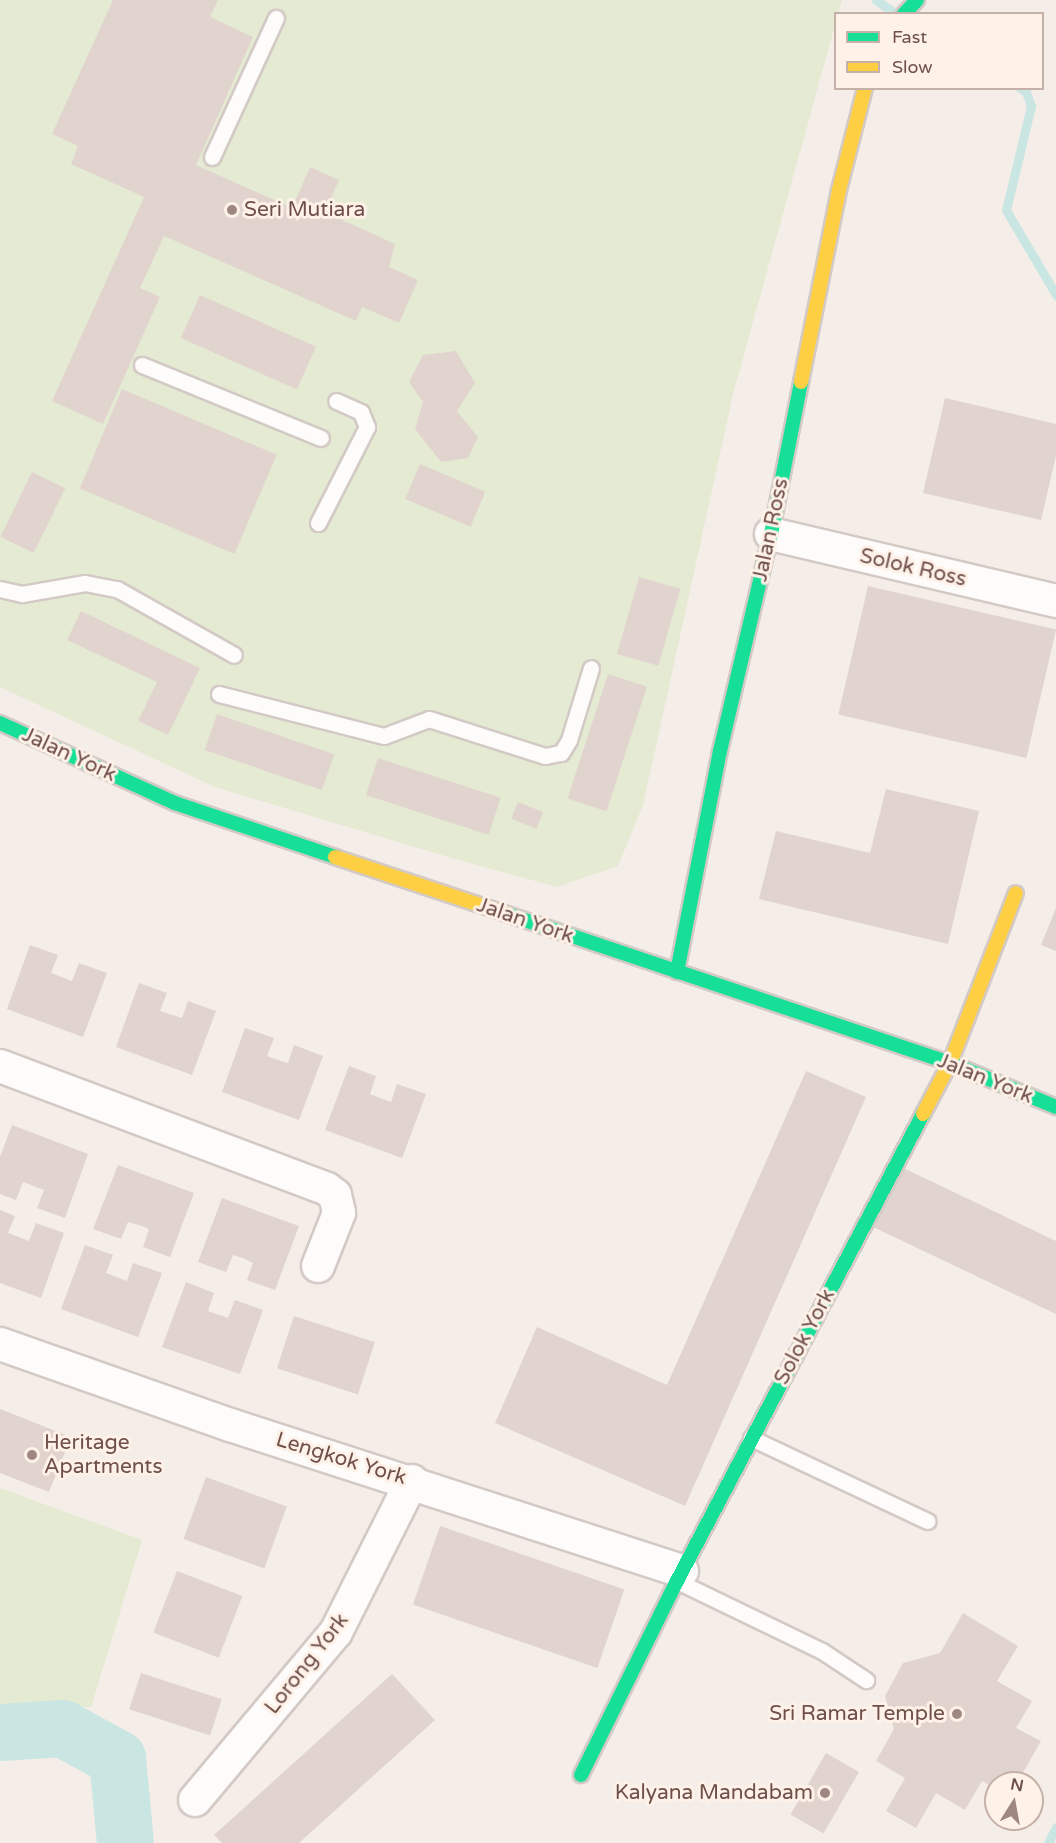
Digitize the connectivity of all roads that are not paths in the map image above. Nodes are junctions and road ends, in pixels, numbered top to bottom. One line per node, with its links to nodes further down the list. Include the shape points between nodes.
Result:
1 (917, 0): 2 (street)
2 (906, 12)
3 (276, 18): 5 (lane)
4 (864, 90): 10 (street, Jalan Ross, via 839,190)
5 (212, 157)
6 (142, 364): 8 (lane)
7 (336, 401): 9 (lane, via 361,412 367,427)
8 (321, 438)
9 (318, 524)
10 (771, 534): 12 (street, Solok Ross); 18 (street, Jalan Ross, via 720,751)
11 (0, 589): 13 (lane, via 22,594 85,583 117,589)
12 (1056, 601)
13 (234, 655)
14 (591, 668): 15 (lane, via 569,740 561,753 545,756 429,719 384,736)
15 (219, 694)
16 (0, 723): 18 (street, Jalan York, via 175,803)
17 (1016, 893): 19 (street, Solok York)
18 (677, 972): 19 (street, Jalan York)
19 (950, 1063): 21 (street, Jalan York); 24 (street, Solok York)
20 (0, 1066): 22 (street, via 327,1189 335,1195 339,1213)
21 (1056, 1107)
22 (318, 1266)
23 (0, 1344): 25 (street, Lengkok York, via 230,1425)
24 (751, 1438): 26 (lane); 27 (street, Solok York)
25 (412, 1481): 27 (street, Lengkok York); 30 (street, Lorong York, via 336,1632)
26 (927, 1521)
27 (680, 1576): 28 (lane, via 822,1651); 29 (street, Solok York)
28 (866, 1680)
29 (581, 1775)
30 (195, 1800)

